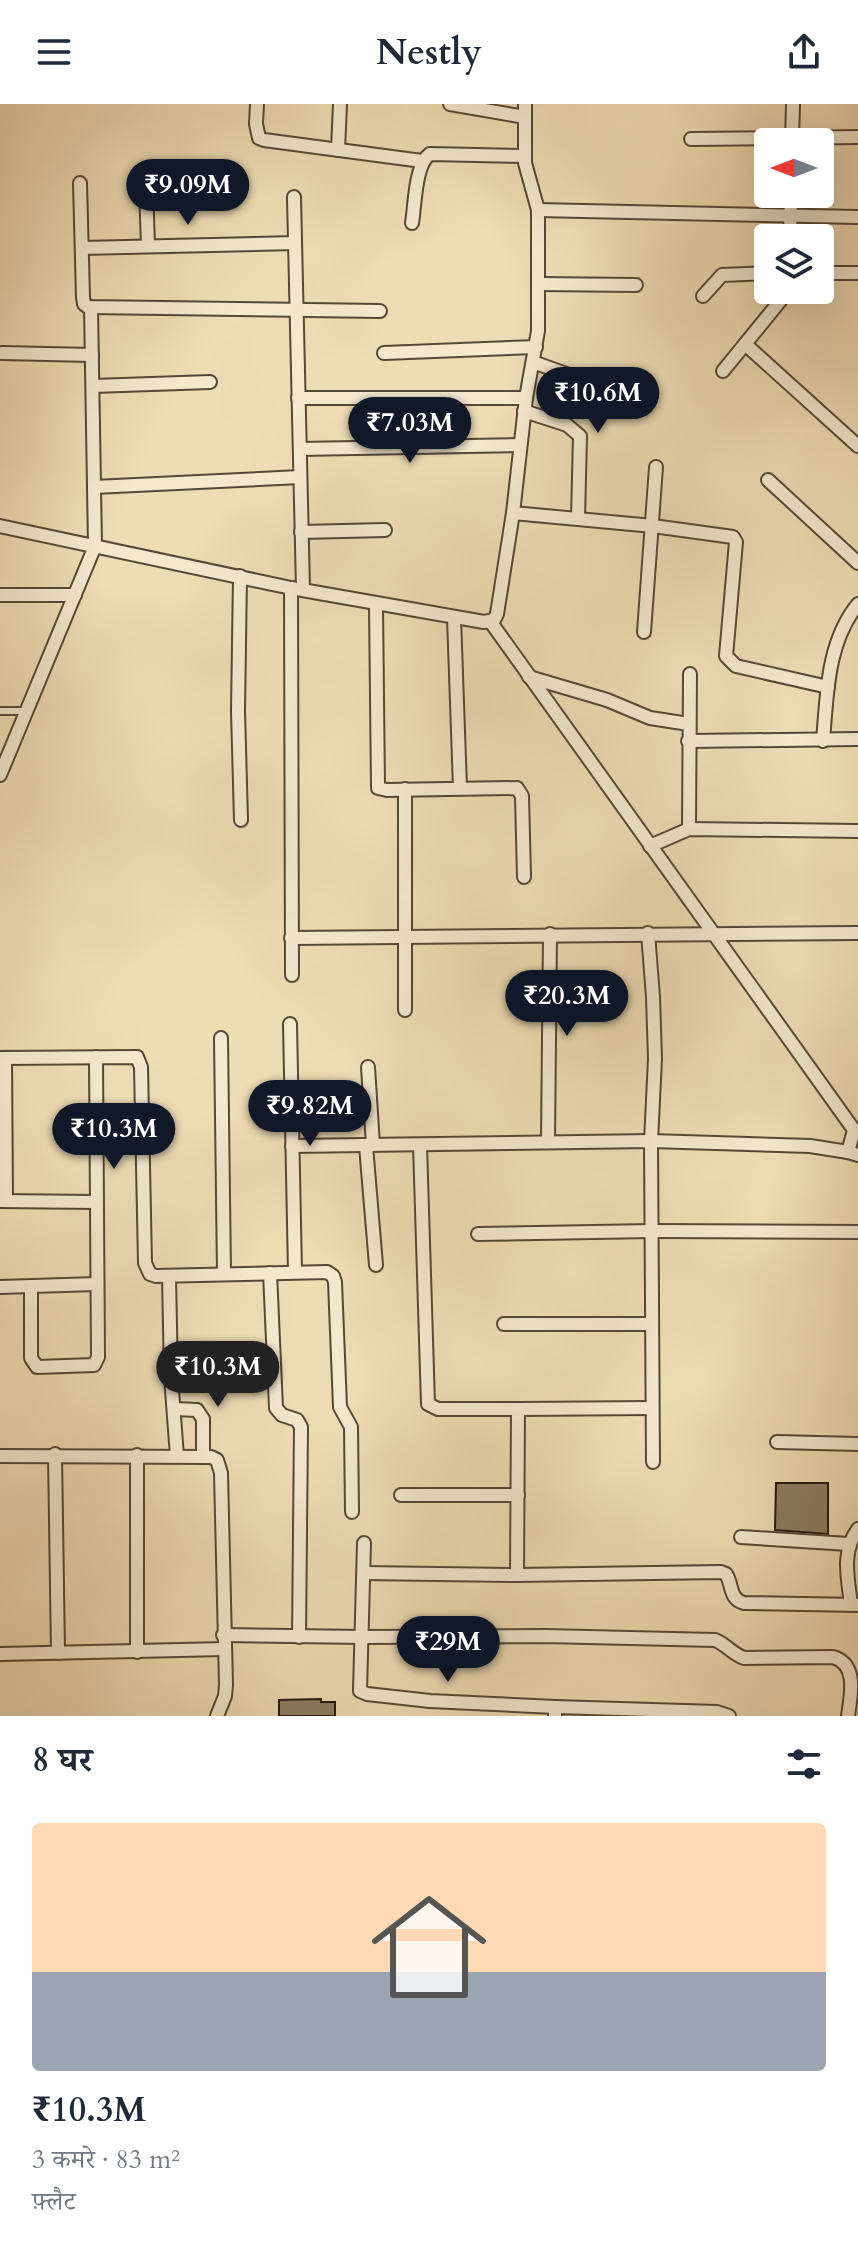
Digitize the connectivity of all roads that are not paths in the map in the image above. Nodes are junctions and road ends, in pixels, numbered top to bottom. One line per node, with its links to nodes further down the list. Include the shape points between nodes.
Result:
1 (257, 104): 11 (street, via 259,138)
2 (340, 104): 11 (street)
3 (450, 104): 5 (street)
4 (793, 104): 6 (street)
5 (525, 111): 12 (street)
6 (792, 128)
7 (858, 137): 8 (street)
8 (834, 138)
9 (691, 139): 10 (street)
10 (754, 140)
11 (338, 150): 13 (street)
12 (525, 156): 13 (street, via 430,154); 18 (street)
13 (422, 161): 21 (street)
14 (80, 183): 25 (street)
15 (146, 187): 24 (street)
16 (294, 197): 23 (street)
17 (790, 208): 19 (street)
18 (538, 210): 19 (street); 29 (street)
19 (790, 217): 20 (street); 22 (street)
20 (858, 217)
21 (412, 223)
22 (790, 224)
23 (295, 243): 24 (street); 35 (street)
24 (148, 246): 25 (street)
25 (82, 248): 33 (street, via 83,301)
26 (834, 273): 27 (street)
27 (858, 273)
28 (754, 274): 31 (street, via 722,275)
29 (539, 284): 30 (street); 37 (street)
30 (636, 285)
31 (703, 296)
32 (778, 304): 36 (street)
33 (91, 307): 35 (street); 40 (street)
34 (380, 311): 35 (street)
35 (297, 312): 46 (street)
36 (745, 344): 42 (street); 49 (street)
37 (536, 347): 39 (street); 41 (street)
38 (2, 353): 40 (street)
39 (384, 353)
40 (92, 355): 44 (street)
41 (533, 362): 45 (street); 47 (street)
42 (723, 371)
43 (210, 382): 44 (street)
44 (93, 386): 54 (street)
45 (621, 394)
46 (298, 398): 47 (street); 50 (street)
47 (525, 404): 48 (street); 56 (street, via 580,436)
48 (520, 445): 50 (street); 55 (street)
49 (858, 446)
50 (300, 449): 52 (street)
51 (656, 467): 58 (street)
52 (300, 477): 54 (street); 60 (street)
53 (768, 480): 62 (street)
54 (94, 487): 61 (street)
55 (513, 513): 56 (street); 70 (street, via 497,614)
56 (578, 519): 58 (street)
57 (0, 526): 61 (street)
58 (653, 526): 71 (street); 74 (street, via 735,539 725,649 730,662)
59 (385, 530): 60 (street)
60 (301, 532): 64 (street)
61 (95, 546): 63 (street); 66 (street)
62 (858, 563)
63 (240, 576): 64 (street); 84 (street)
64 (297, 589): 68 (street); 94 (street)
65 (0, 595): 66 (street)
66 (75, 595): 76 (street)
67 (858, 604): 74 (street, via 841,629)
68 (376, 605): 69 (street); 83 (street, via 377,784 381,790)
69 (454, 617): 70 (street); 82 (street)
70 (490, 621): 73 (street)
71 (644, 632)
72 (690, 674): 77 (street)
73 (529, 677): 77 (street, via 650,718); 87 (street)
74 (828, 687): 80 (street)
75 (0, 711): 76 (lane)
76 (26, 711): 81 (street)
77 (689, 724): 79 (street)
78 (858, 739): 80 (street)
79 (688, 741): 80 (street); 85 (street)
80 (823, 741)
81 (0, 775)
82 (460, 788): 83 (street); 88 (street, via 511,786 521,791)
83 (405, 789): 93 (street)
84 (241, 820)
85 (689, 829): 86 (street); 87 (street)
86 (858, 831)
87 (650, 846): 92 (street)
88 (524, 877)
89 (648, 933): 91 (street); 92 (street); 103 (street, via 655,1059)
90 (858, 933): 92 (street)
91 (550, 934): 93 (street); 104 (street)
92 (713, 934): 102 (street)
93 (406, 936): 94 (street); 96 (street)
94 (291, 938): 95 (street)
95 (292, 975)
96 (405, 1010)
97 (290, 1024): 106 (street)
98 (221, 1038): 116 (street)
99 (96, 1057): 100 (street); 110 (street); 118 (street, via 132,1055 140,1061 145,1263 150,1274)
100 (2, 1058): 109 (street)
101 (368, 1067): 107 (street)
102 (856, 1124): 108 (street)
103 (651, 1141): 104 (street); 108 (street, via 810,1146); 111 (street)
104 (548, 1142): 105 (street)
105 (420, 1145): 107 (street); 126 (street, via 428,1404 438,1409)
106 (292, 1146): 107 (street); 115 (street)
107 (370, 1146): 114 (street)
108 (853, 1153)
109 (3, 1201): 110 (street)
110 (96, 1202): 119 (street)
111 (652, 1231): 112 (street); 113 (street); 123 (street)
112 (858, 1232)
113 (478, 1234)
114 (376, 1265)
115 (295, 1272): 117 (street); 137 (street, via 327,1272 335,1282 340,1407 351,1427)
116 (224, 1273): 117 (street); 118 (street)
117 (270, 1273): 145 (street, via 276,1408 301,1427)
118 (169, 1276): 125 (street)
119 (97, 1284): 121 (street); 121 (street, via 98,1357 90,1367 33,1364)
120 (0, 1287): 121 (street)
121 (31, 1287)
122 (504, 1324): 123 (street)
123 (651, 1324): 124 (street)
124 (652, 1408): 126 (street); 134 (street)
125 (176, 1409): 132 (street); 133 (street, via 197,1410 203,1419)
126 (518, 1409): 136 (street)
127 (777, 1442): 128 (street)
128 (858, 1444)
129 (55, 1454): 130 (street); 131 (street); 149 (street)
130 (137, 1455): 132 (street); 148 (street)
131 (0, 1456)
132 (177, 1456): 133 (street)
133 (203, 1457): 147 (street, via 217,1460 221,1473)
134 (653, 1462)
135 (401, 1495): 136 (street)
136 (518, 1495): 143 (street)
137 (352, 1512)
138 (858, 1529): 141 (street)
139 (741, 1537): 141 (street)
140 (364, 1543): 142 (street)
141 (848, 1544): 144 (street)
142 (364, 1573): 143 (street); 146 (street)
143 (517, 1575): 144 (street, via 721,1572 729,1579 733,1596 744,1603)
144 (854, 1605)
145 (299, 1637): 146 (street); 147 (street)
146 (364, 1637): 151 (street, via 359,1688 363,1693); 154 (street, via 703,1639 723,1643 744,1658 833,1657 849,1669)
147 (224, 1642): 148 (street); 152 (street, via 225,1696)
148 (137, 1652): 149 (street)
149 (58, 1653): 150 (street)
150 (0, 1654)
151 (555, 1712): 153 (street)
152 (217, 1716)
153 (729, 1716)
154 (848, 1716)

